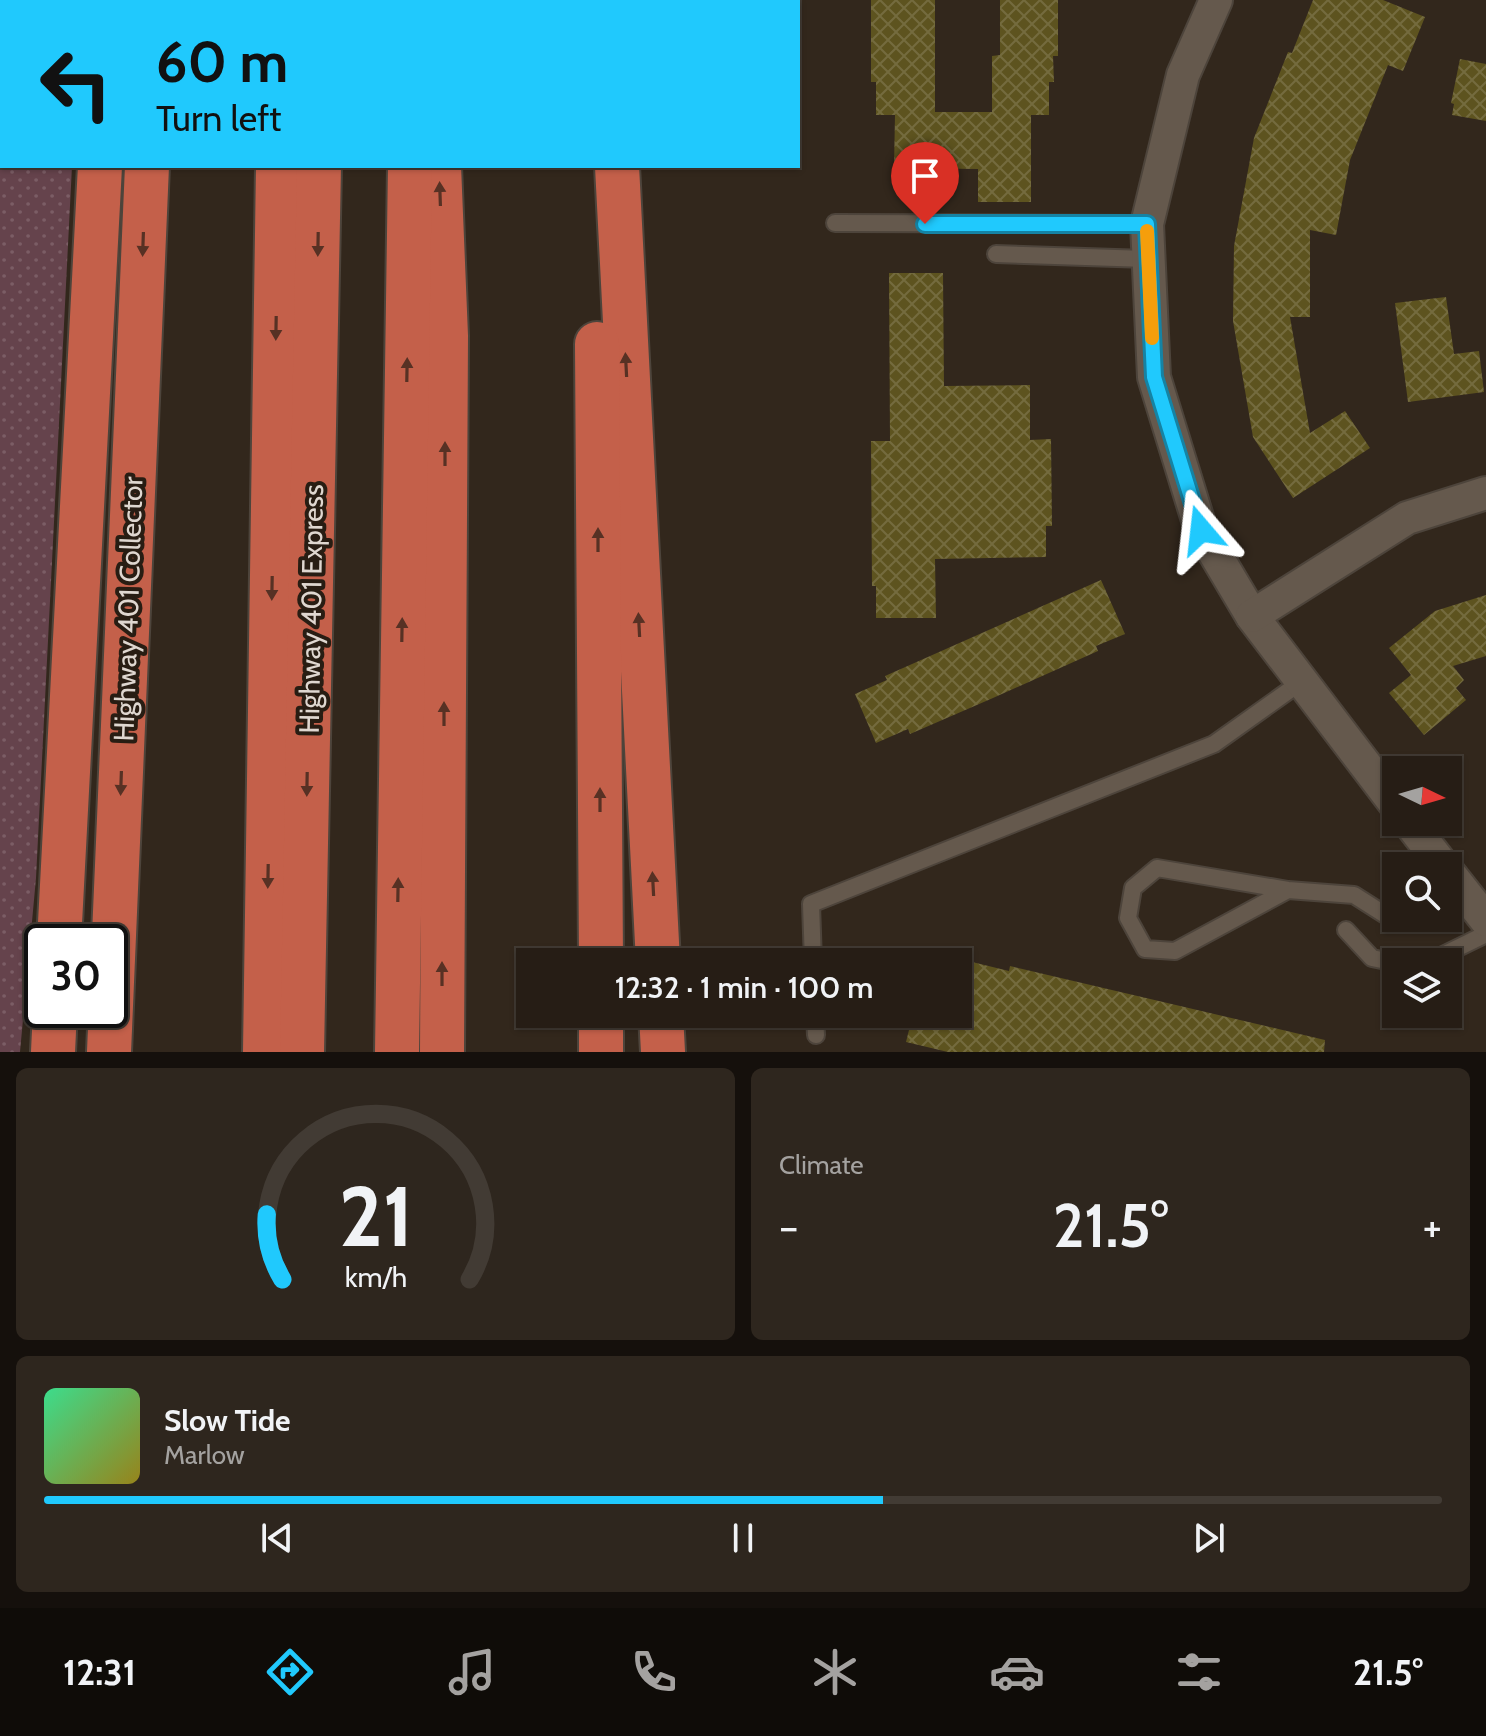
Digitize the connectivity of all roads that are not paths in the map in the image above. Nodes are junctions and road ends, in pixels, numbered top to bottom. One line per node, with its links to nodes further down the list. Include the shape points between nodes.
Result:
1 (1216, 0): 11 (street, via 1183,75)
2 (100, 168): 22 (highway)
3 (147, 168): 36 (highway, Highway 401 Collector, one-way to 36)
4 (278, 168): 37 (highway, one-way to 37)
5 (319, 168): 38 (highway, Highway 401 Express, one-way to 38)
6 (410, 168): 39 (highway, one-way to 6)
7 (439, 168): 40 (highway, one-way to 7, via 446,336)
8 (596, 168): 25 (highway, one-way to 8)
9 (617, 168): 26 (highway, one-way to 9)
10 (835, 223): 11 (lane)
11 (1147, 224): 13 (street)
12 (996, 254): 13 (lane)
13 (1147, 259): 15 (street, via 1154,377 1201,530)
14 (1486, 493): 15 (street, via 1407,518)
15 (1252, 616): 16 (street)
16 (1301, 682): 17 (street); 27 (lane, via 1214,744 811,904)
17 (1382, 787)
18 (1288, 890): 18 (lane, via 1157,868 1133,888 1128,918 1145,949 1175,951); 20 (lane, via 1354,895)
19 (1462, 893): 21 (street)
20 (1382, 913)
21 (1486, 920)
22 (60, 924)
23 (1346, 930): 29 (lane, via 1372,958)
24 (1486, 934): 28 (lane)
25 (601, 948)
26 (657, 948)
27 (813, 948)
28 (1458, 948)
29 (1382, 960)
30 (54, 1028): 35 (highway)
31 (601, 1028): 41 (highway)
32 (662, 1028): 42 (highway)
33 (816, 1028): 34 (lane)
34 (816, 1035)
35 (53, 1052)
36 (109, 1052)
37 (265, 1052)
38 (302, 1052)
39 (397, 1052)
40 (442, 1052)
41 (601, 1052)
42 (663, 1052)

